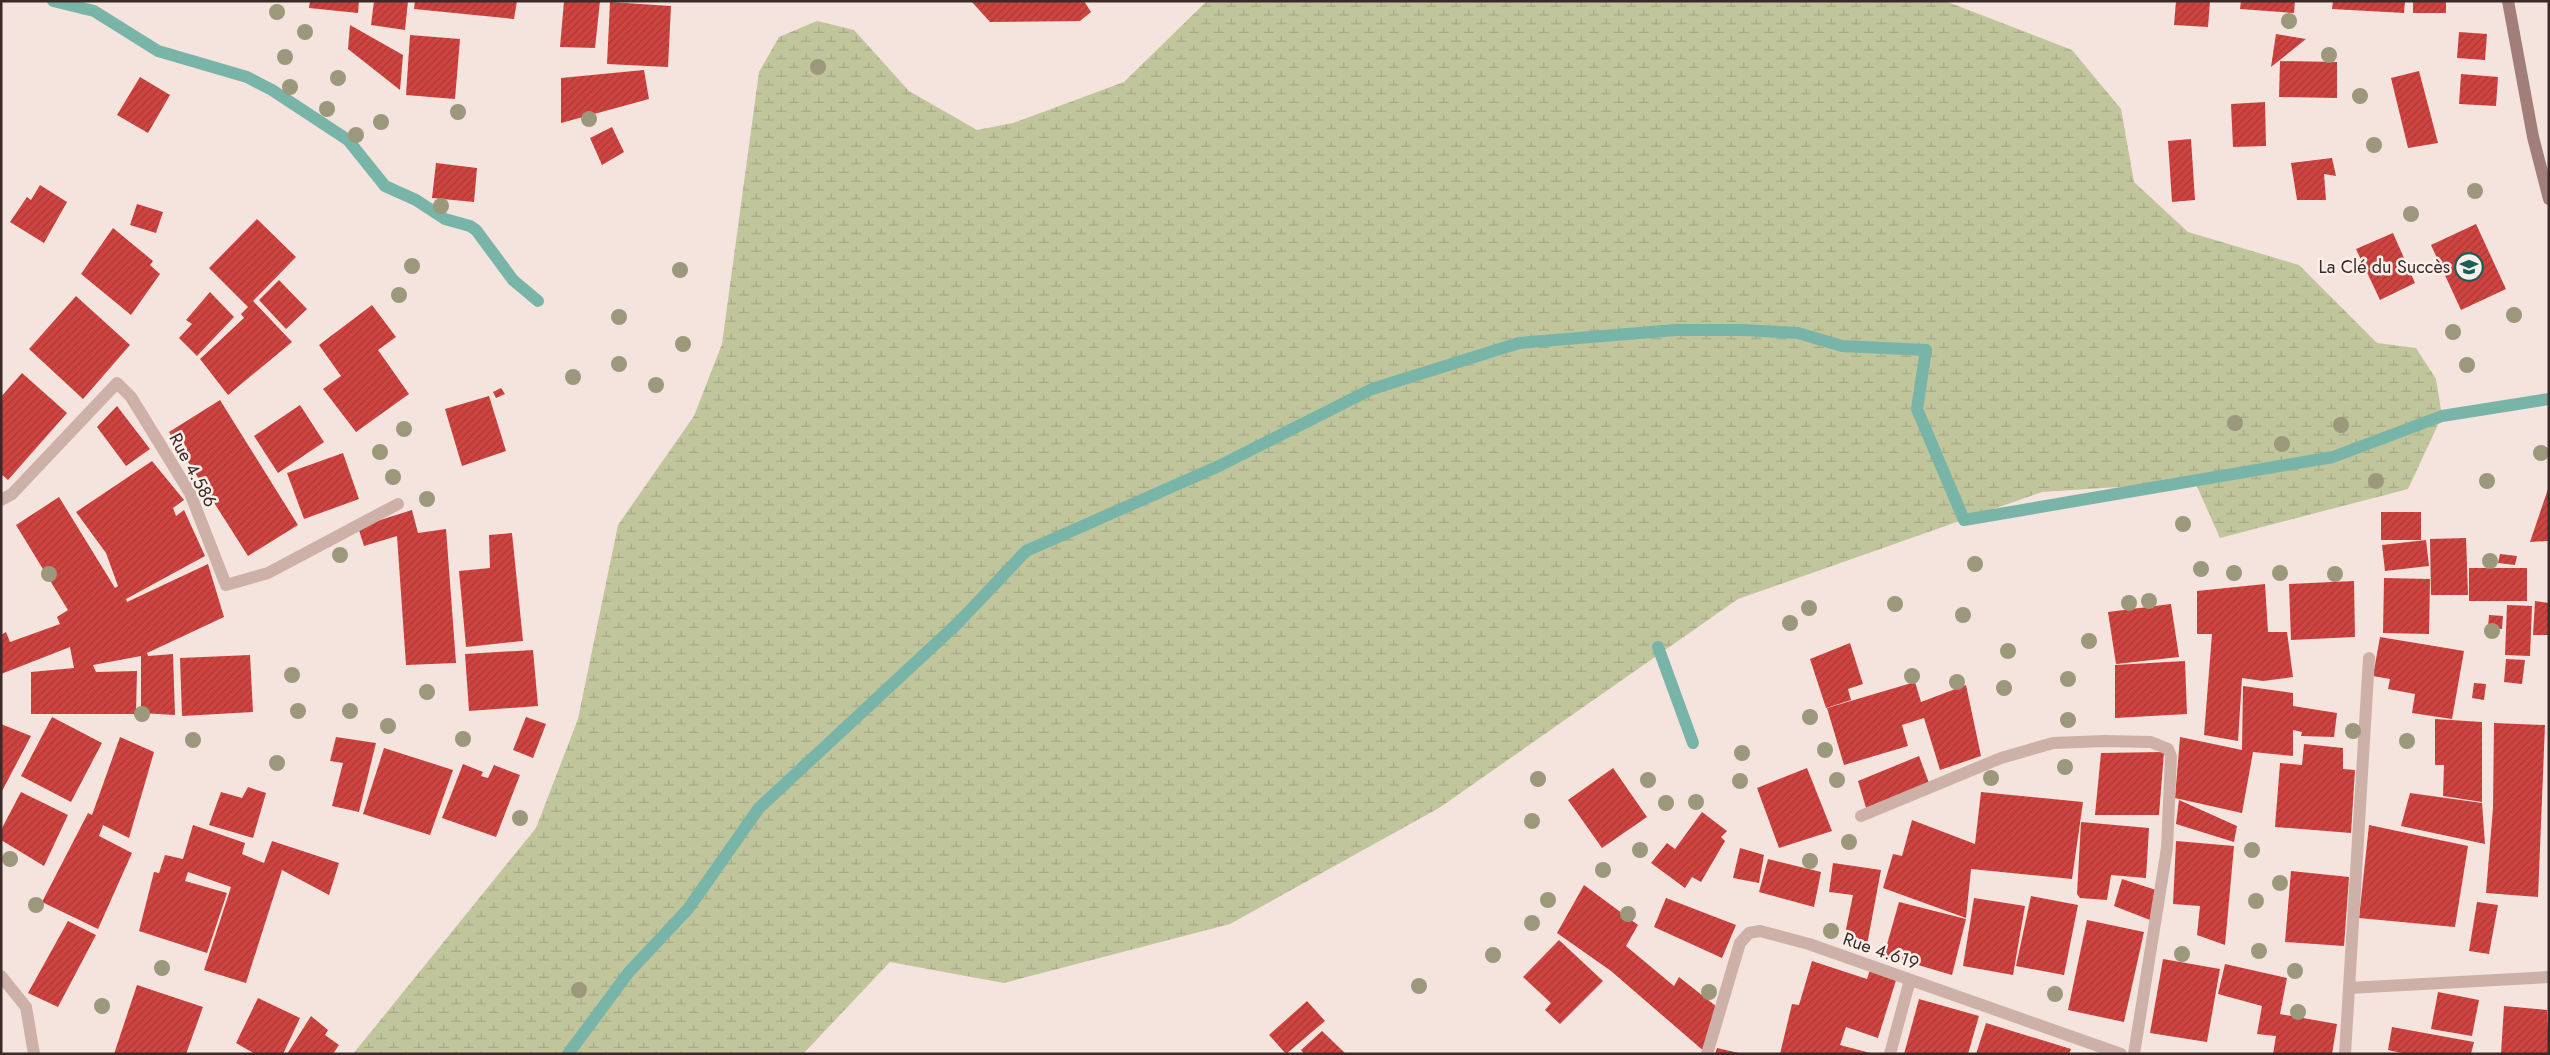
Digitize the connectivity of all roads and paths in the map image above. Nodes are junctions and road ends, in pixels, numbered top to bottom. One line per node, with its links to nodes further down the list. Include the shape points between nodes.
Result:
1 (2508, 1): 2 (main road, via 2533,136)
2 (2549, 199)
3 (1, 500): 4 (street, Rue 4.586, via 12,494 118,383 131,397 190,493 226,585 268,573)
4 (398, 504)
5 (2369, 658): 10 (street)
6 (1861, 816): 16 (street, via 2001,758 2053,744 2151,742 2168,749 2171,756 2167,848)
7 (1, 976): 12 (street, via 26,1007)
8 (2549, 977): 10 (street)
9 (1910, 980): 11 (street, Rue 4.619); 13 (street, Rue 4.619, via 1809,944 1760,931 1749,933 1740,943); 14 (street)
10 (2350, 988): 17 (street)
11 (2092, 1049): 15 (street, Rue 4.619)
12 (34, 1054)
13 (1707, 1054)
14 (1890, 1054)
15 (2121, 1054)
16 (2134, 1054)
17 (2346, 1054)

